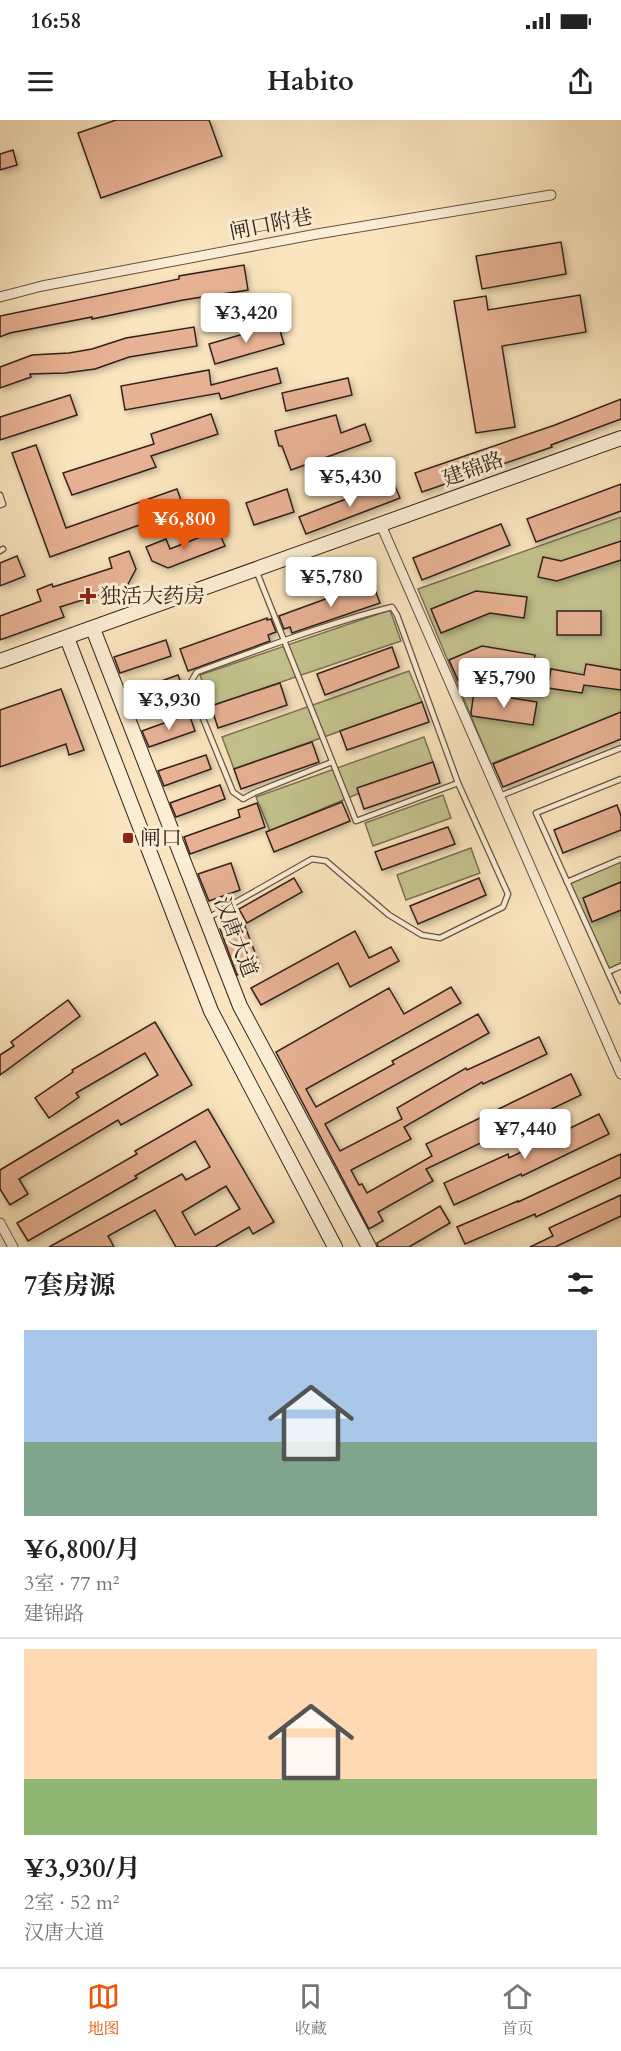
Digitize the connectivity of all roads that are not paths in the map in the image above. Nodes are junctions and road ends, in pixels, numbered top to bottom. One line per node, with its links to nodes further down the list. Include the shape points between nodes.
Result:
1 (551, 195): 2 (street, 闸口附巷, via 317,234)
2 (0, 297)
3 (621, 438): 6 (main road, 建锦路)
4 (0, 495): 5 (lane)
5 (0, 505)
6 (381, 525): 7 (main road, 建锦路); 16 (street)
7 (256, 570): 8 (main road, 建锦路); 10 (lane)
8 (93, 629): 9 (main road, 建锦路); 19 (main road, 汉唐大道)
9 (67, 638): 11 (main road, 建锦路); 26 (main road, via 211,1011)
10 (284, 640): 13 (lane); 13 (lane, via 197,672 190,689 233,792 243,799); 15 (lane, via 392,607)
11 (0, 661)
12 (621, 748): 16 (lane)
13 (332, 762): 15 (lane, via 356,821)
14 (621, 779): 18 (lane, via 536,813)
15 (458, 783): 19 (lane, via 508,894 503,907 440,938 422,935 389,915 326,861 312,859)
16 (500, 796): 23 (street)
17 (621, 859): 18 (lane)
18 (567, 882): 21 (lane)
19 (206, 919): 27 (main road, 汉唐大道, via 240,1006)
20 (621, 966): 21 (lane)
21 (608, 972): 22 (lane)
22 (621, 1002)
23 (621, 1074)
24 (0, 1223): 25 (street)
25 (13, 1247)
26 (335, 1247)
27 (369, 1247)

